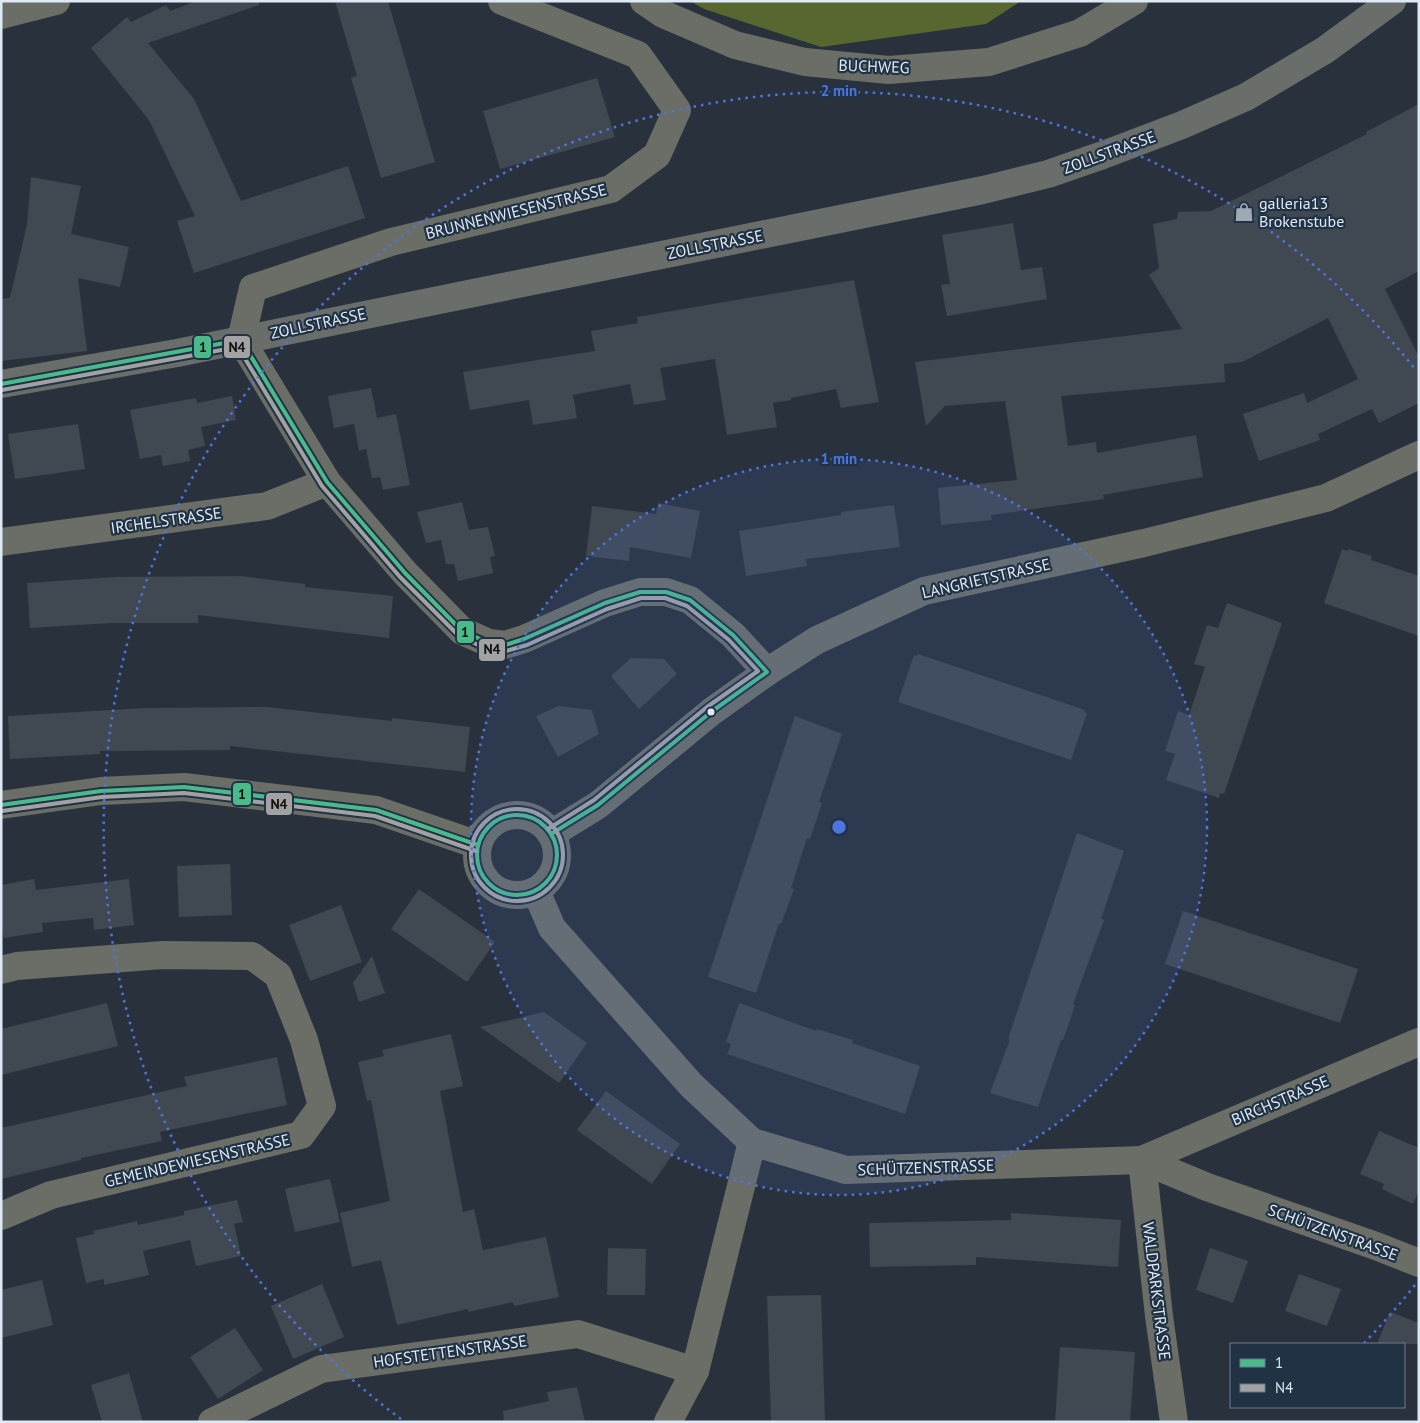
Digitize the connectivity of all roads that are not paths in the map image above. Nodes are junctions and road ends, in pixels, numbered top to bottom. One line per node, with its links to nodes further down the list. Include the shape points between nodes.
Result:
1 (56, 1): 6 (street)
2 (502, 1): 7 (street, BRUNNENWIESENSTRASSE, via 638,55 677,110 657,155 611,189 391,242 253,288)
3 (644, 1): 4 (street, BUCHWEG, via 664,14 735,45 805,62 889,70 989,62 1080,33)
4 (1134, 1)
5 (1392, 1): 7 (main road, ZOLLSTRASSE, via 1325,50 1246,97 1182,125 1048,174 983,190)
6 (1, 15)
7 (241, 340): 8 (main road, ZOLLSTRASSE); 10 (street)
8 (1, 384)
9 (1419, 455): 12 (street, LANGRIETSTRASSE, via 1326,498 1144,543 924,591 817,640)
10 (326, 482): 11 (street, IRCHELSTRASSE, via 267,506); 12 (street, via 405,573 462,631 489,643 505,645 524,639 605,603 640,592 666,592 690,600 733,635)
11 (1, 542)
12 (767, 672): 14 (street, LANGRIETSTRASSE, via 711,712 598,805)
13 (1, 805): 15 (street, via 101,791 184,787 376,810)
14 (551, 834): 15 (street, via 532,818 520,815 506,817 493,823 483,833); 16 (street, via 557,859 546,883)
15 (478, 845): 16 (street, via 480,871 487,882 510,895)
16 (536, 891): 19 (street, SCHÜTZENSTRASSE, via 552,928 691,1085)
17 (1, 970): 21 (street, GEMEINDEWIESENSTRASSE, via 163,955 252,956 278,975 304,1040 322,1106 301,1135 50,1195)
18 (1419, 1042): 20 (street, BIRCHSTRASSE)
19 (752, 1142): 20 (street, SCHÜTZENSTRASSE, via 846,1170); 23 (street)
20 (1142, 1160): 22 (street, SCHÜTZENSTRASSE, via 1207,1187); 26 (street, WALDPARKSTRASSE)
21 (1, 1216)
22 (1419, 1263)
23 (695, 1371): 24 (street, HOFSTETTENSTRASSE, via 578,1334 321,1369); 25 (street)
24 (212, 1422)
25 (668, 1422)
26 (1174, 1422)

